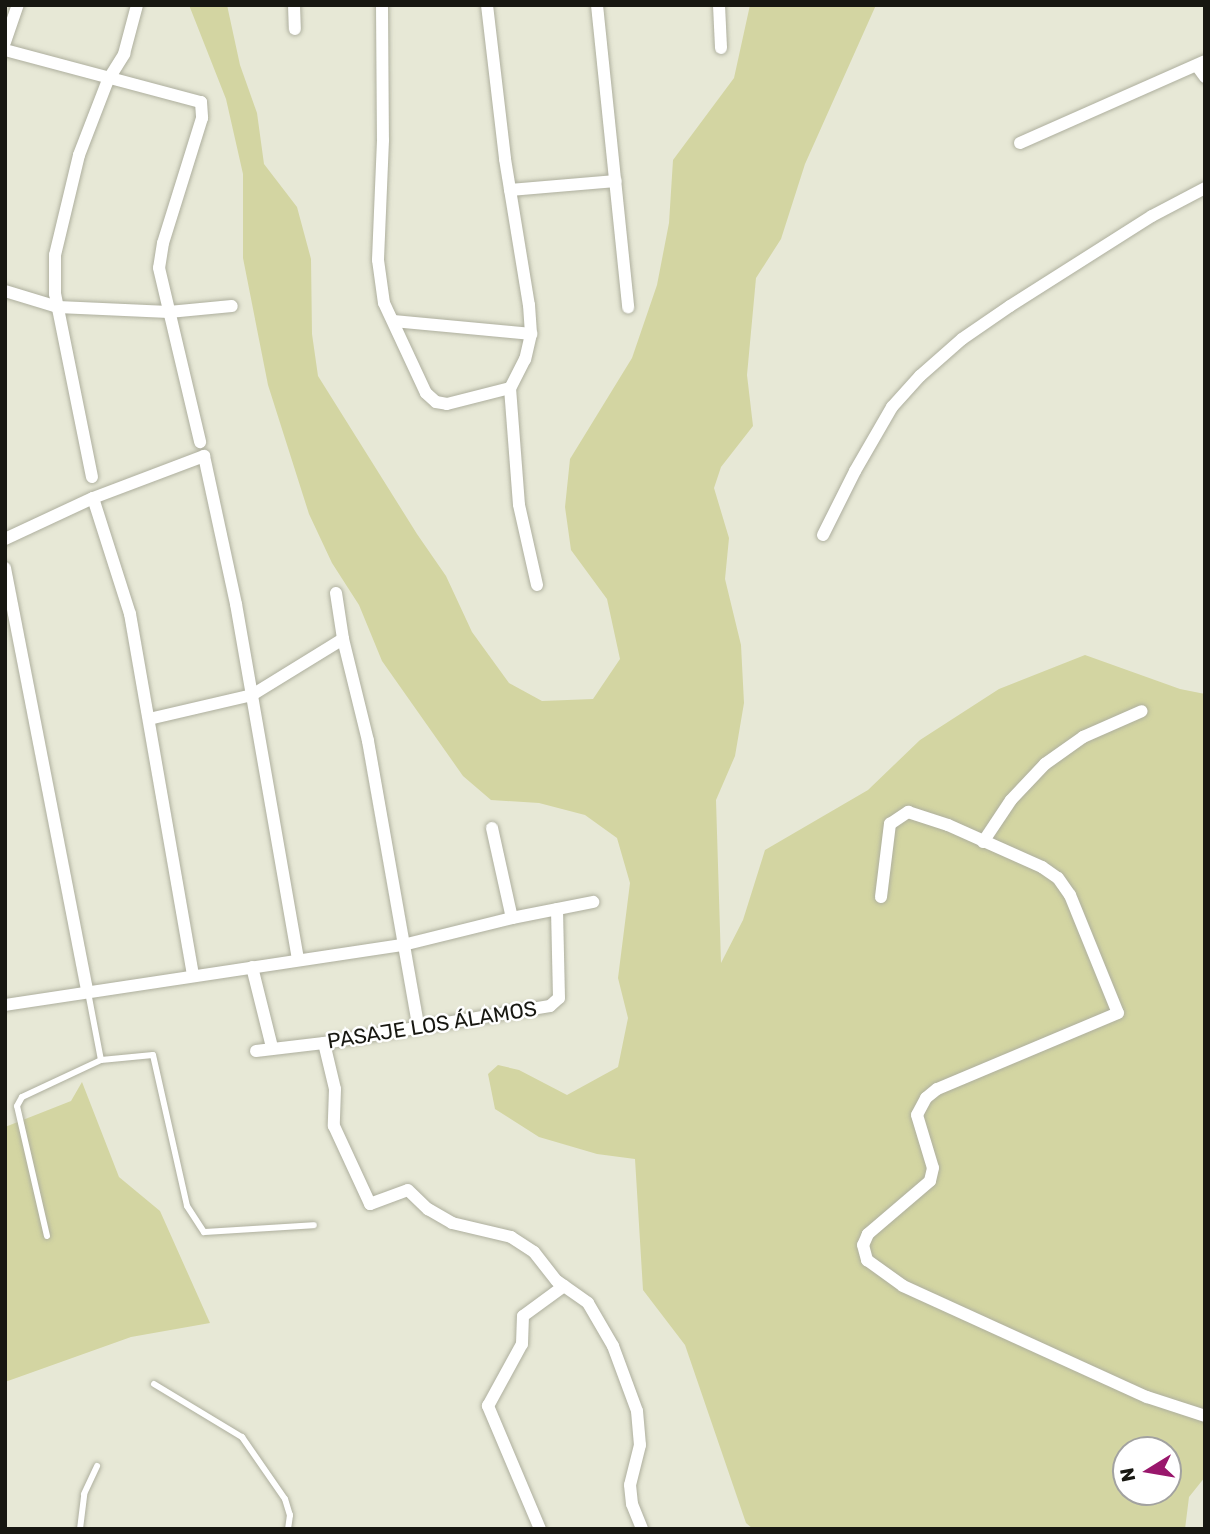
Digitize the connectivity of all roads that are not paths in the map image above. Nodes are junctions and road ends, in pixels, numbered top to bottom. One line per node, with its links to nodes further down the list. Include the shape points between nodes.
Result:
1 (18, 5): 9 (street)
2 (137, 5): 14 (street, via 124,54)
3 (294, 5): 8 (street)
4 (382, 5): 24 (street, via 378,260 381,292)
5 (487, 5): 18 (street)
6 (597, 5): 16 (street)
7 (719, 5): 10 (street)
8 (295, 29)
9 (5, 42)
10 (721, 48)
11 (5, 50): 14 (street)
12 (1201, 63): 13 (street); 15 (street)
13 (1205, 77)
14 (108, 80): 21 (street, via 79,155 60,228 54,272); 23 (street, via 201,102 202,118 159,258)
15 (1020, 143)
16 (616, 181): 18 (street); 22 (street)
17 (1205, 188): 30 (street, via 1010,306 920,376 892,407)
18 (510, 190): 25 (street)
19 (5, 291): 21 (street)
20 (232, 306): 23 (street)
21 (58, 307): 23 (street); 28 (street)
22 (628, 307)
23 (169, 312): 27 (street)
24 (394, 321): 25 (street); 26 (street, via 426,393 436,402 447,404)
25 (531, 334): 26 (street)
26 (510, 388): 33 (street, via 519,505)
27 (200, 442)
28 (92, 477)
29 (93, 498): 31 (street); 36 (street, via 204,456); 38 (street, via 130,614)
30 (823, 535)
31 (5, 539)
32 (5, 568): 49 (street)
33 (537, 585)
34 (336, 593): 35 (street)
35 (343, 639): 36 (street); 45 (street, via 368,741)
36 (252, 695): 38 (street); 46 (street)
37 (1142, 711): 40 (street, via 1092,732 1045,764 1011,800)
38 (149, 719): 48 (street)
39 (492, 828): 44 (street)
40 (983, 842): 41 (street, via 908,812 890,824); 60 (street, via 1042,867 1065,886 1118,1013 937,1089 926,1098 917,1115 933,1168 930,1181 868,1234 864,1255 903,1286 1147,1398)
41 (881, 897)
42 (593, 902): 43 (street)
43 (557, 909): 44 (street); 51 (street, PASAJE LOS ÁLAMOS, via 559,998 550,1006)
44 (512, 918): 45 (street)
45 (403, 945): 46 (street); 51 (street)
46 (298, 959): 47 (street)
47 (252, 967): 48 (street); 53 (street)
48 (193, 976): 49 (street)
49 (87, 990): 50 (street); 55 (lane)
50 (5, 1005)
51 (418, 1026): 52 (street, PASAJE LOS ÁLAMOS)
52 (324, 1044): 53 (street, PASAJE LOS ÁLAMOS); 58 (street, via 335,1089 334,1126 370,1204 408,1190 452,1223 520,1242)
53 (272, 1047): 54 (street, PASAJE LOS ÁLAMOS)
54 (256, 1051)
55 (101, 1060): 56 (lane, via 153,1055 187,1206 204,1232); 57 (lane, via 22,1097 17,1106)
56 (314, 1226)
57 (47, 1236)
58 (564, 1286): 64 (street, via 523,1316 522,1344 488,1406); 65 (street, via 581,1296 604,1328 637,1411 640,1445 630,1485)
59 (154, 1384): 63 (lane, via 242,1437 285,1499)
60 (1205, 1416)
61 (97, 1466): 62 (lane, via 83,1494)
62 (80, 1529)
63 (288, 1529)
64 (540, 1529)
65 (642, 1529)

